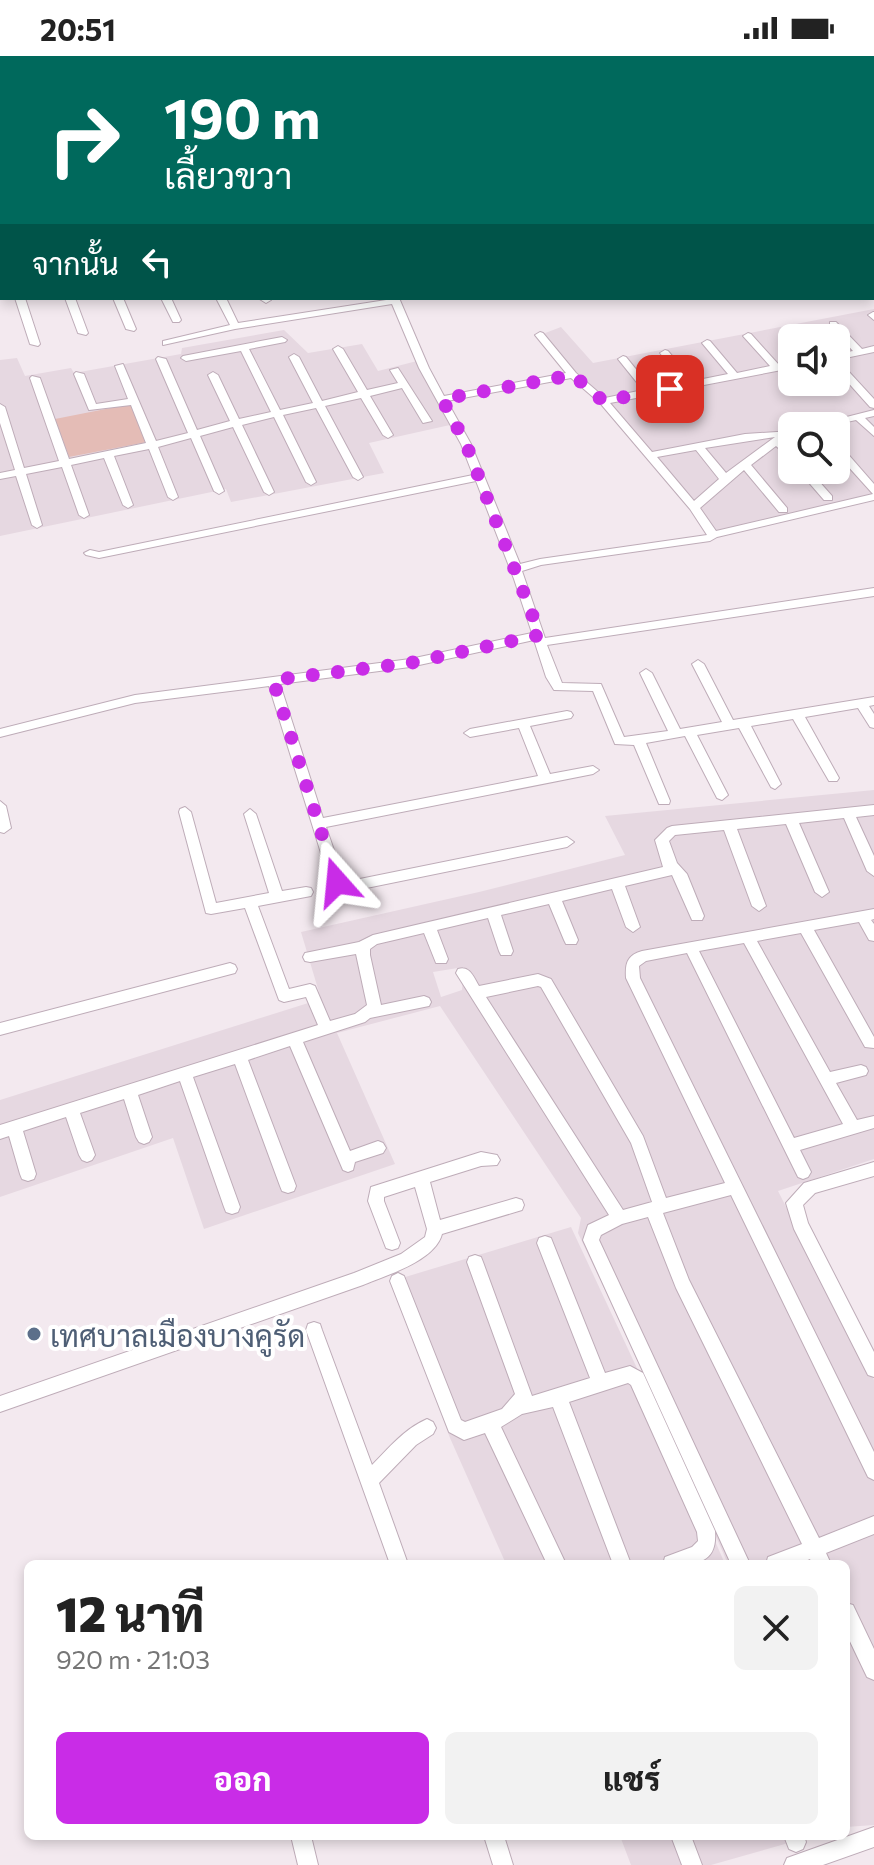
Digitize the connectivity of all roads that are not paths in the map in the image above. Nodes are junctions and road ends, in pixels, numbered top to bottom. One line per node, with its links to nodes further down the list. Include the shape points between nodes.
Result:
1 (21, 300): 19 (street)
2 (71, 300): 12 (street)
3 (120, 300): 11 (street)
4 (167, 300): 9 (street)
5 (222, 300): 10 (street)
6 (373, 300): 8 (street)
7 (394, 300): 43 (street)
8 (340, 302): 10 (street)
9 (176, 320)
10 (235, 326): 17 (street)
11 (131, 329)
12 (83, 333)
13 (540, 335): 35 (street)
14 (748, 336): 31 (street)
15 (282, 340): 20 (street)
16 (850, 342): 23 (street)
17 (166, 343)
18 (707, 343): 36 (street)
19 (35, 344)
20 (244, 348): 27 (street); 50 (street)
21 (338, 349): 42 (street)
22 (874, 349): 23 (street)
23 (860, 352): 25 (street)
24 (665, 353): 40 (street)
25 (850, 354)
26 (294, 357): 46 (street)
27 (186, 358)
28 (161, 359): 55 (street)
29 (623, 359): 41 (street)
30 (120, 366): 44 (street)
31 (777, 368): 36 (street)
32 (395, 370): 39 (street)
33 (79, 374): 44 (street, via 93,408)
34 (213, 375): 54 (street)
35 (573, 375): 43 (street); 45 (street)
36 (735, 377): 40 (street)
37 (35, 378): 64 (street)
38 (850, 378): 47 (street)
39 (404, 385): 42 (street); 53 (street)
40 (691, 385): 41 (street)
41 (650, 393): 45 (street)
42 (365, 395): 46 (street); 58 (street)
43 (442, 399): 70 (street)
44 (134, 401): 60 (street)
45 (603, 401): 63 (street)
46 (320, 405): 50 (street); 69 (street)
47 (874, 405)
48 (0, 407): 67 (street)
49 (874, 413): 51 (street)
50 (278, 414): 54 (street); 72 (street)
51 (859, 417): 52 (street); 56 (street)
52 (850, 419)
53 (427, 421)
54 (236, 423): 55 (street); 75 (street)
55 (194, 433): 60 (street); 74 (street)
56 (874, 433)
57 (778, 434): 61 (street)
58 (388, 435)
59 (776, 440): 65 (street)
60 (154, 445): 62 (street); 77 (street)
61 (698, 446): 63 (street); 71 (street)
62 (108, 454): 64 (street); 79 (street)
63 (648, 456): 80 (street)
64 (66, 462): 67 (street); 82 (street)
65 (745, 464): 71 (street); 81 (street)
66 (850, 464): 76 (street)
67 (20, 471): 68 (street); 83 (street)
68 (0, 476)
69 (358, 477)
70 (479, 477): 85 (street); 86 (street)
71 (725, 479): 80 (street)
72 (311, 482)
73 (816, 484): 78 (street)
74 (219, 491)
75 (269, 492)
76 (874, 494): 84 (street)
77 (173, 497)
78 (828, 498)
79 (128, 505)
80 (694, 507): 84 (street)
81 (783, 510)
82 (84, 515)
83 (37, 525)
84 (711, 536): 86 (street, via 701,543)
85 (90, 553)
86 (518, 574): 88 (street)
87 (874, 592): 88 (street)
88 (540, 638): 91 (street, via 410,663); 103 (street, via 558,687 597,687 619,741)
89 (698, 664): 98 (street)
90 (646, 673): 102 (street)
91 (273, 680): 92 (street); 116 (street)
92 (209, 688): 93 (street); 100 (street, via 135,699)
93 (213, 702)
94 (868, 702): 95 (street); 99 (street)
95 (797, 714): 98 (street); 105 (street)
96 (567, 715): 97 (street)
97 (523, 723): 101 (street); 106 (street)
98 (736, 724): 102 (street); 107 (street)
99 (874, 724)
100 (0, 733)
101 (470, 733)
102 (683, 733): 103 (street); 108 (street)
103 (638, 740): 109 (street)
104 (593, 770): 106 (street)
105 (833, 778)
106 (546, 780): 116 (street)
107 (775, 784)
108 (722, 795)
109 (664, 801)
110 (0, 806): 118 (street)
111 (874, 810): 113 (street)
112 (185, 812): 127 (street, via 211,909)
113 (848, 813): 115 (street); 121 (street)
114 (250, 814): 125 (street)
115 (791, 820): 117 (street); 124 (street)
116 (319, 824): 119 (street, via 342,888)
117 (729, 826): 120 (street, via 663,835); 128 (street)
118 (4, 828)
119 (567, 842)
120 (671, 865): 122 (street, via 668,871); 131 (street)
121 (874, 871)
122 (617, 884): 126 (street); 132 (street)
123 (306, 892): 125 (street)
124 (822, 892)
125 (277, 898): 127 (street)
126 (554, 899): 129 (street); 137 (street)
127 (250, 903): 148 (street, via 284,996 312,992)
128 (759, 906)
129 (493, 913): 134 (street); 140 (street)
130 (868, 915): 133 (street); 135 (street)
131 (697, 916)
132 (633, 927)
133 (805, 927): 136 (street); 151 (street)
134 (429, 928): 138 (street); 142 (street)
135 (874, 936)
136 (748, 937): 139 (street); 155 (street)
137 (571, 940)
138 (363, 947): 141 (street); 147 (street, via 375,998)
139 (691, 948): 162 (street); 171 (street, via 642,956 632,964 633,978)
140 (506, 951)
141 (310, 957)
142 (441, 959)
143 (230, 969): 149 (street)
144 (463, 973): 145 (street)
145 (475, 993): 174 (street, via 538,980 546,983 638,1141); 175 (street)
146 (424, 1002): 147 (street)
147 (368, 1013): 148 (street)
148 (326, 1028): 150 (street)
149 (0, 1029)
150 (294, 1039): 152 (street); 163 (street, via 346,1162)
151 (870, 1043)
152 (239, 1056): 154 (street); 170 (street)
153 (861, 1071): 155 (street)
154 (184, 1073): 156 (street); 173 (street)
155 (826, 1079): 159 (street)
156 (129, 1091): 157 (street); 161 (street)
157 (71, 1109): 160 (street); 164 (street)
158 (874, 1122): 159 (street)
159 (853, 1128): 162 (street)
160 (7, 1129): 168 (street)
161 (144, 1137)
162 (790, 1146): 167 (street)
163 (378, 1148)
164 (87, 1155)
165 (492, 1160): 169 (street)
166 (874, 1169): 182 (street, via 810,1188 794,1203)
167 (803, 1172)
168 (28, 1174)
169 (421, 1179): 176 (street); 177 (street, via 377,1192)
170 (288, 1186)
171 (734, 1187): 174 (street); 189 (street)
172 (516, 1205): 176 (street)
173 (232, 1207)
174 (657, 1208): 175 (street); 192 (street, via 682,1283)
175 (619, 1218): 197 (street, via 594,1230 591,1240)
176 (435, 1229): 185 (street, via 432,1241 407,1259 357,1280)
177 (392, 1243)
178 (545, 1243): 183 (street)
179 (475, 1262): 186 (street, via 524,1394)
180 (398, 1281): 187 (street, via 455,1426 464,1431)
181 (314, 1330): 190 (street)
182 (874, 1369)
183 (600, 1383): 184 (street); 196 (street, via 630,1374 637,1379 706,1531 707,1545)
184 (558, 1397): 186 (street); 195 (street)
185 (0, 1404)
186 (520, 1406): 187 (street)
187 (490, 1424): 194 (street)
188 (427, 1428): 190 (street)
189 (874, 1471)
190 (369, 1480): 193 (street)
191 (874, 1525): 192 (street)
192 (818, 1556): 198 (street)
193 (398, 1560)
194 (555, 1560)
195 (620, 1560)
196 (683, 1560)
197 (739, 1560)
198 (796, 1560)
199 (850, 1620): 200 (street)
200 (874, 1670)
201 (874, 1837): 208 (street)
202 (302, 1840): 205 (street)
203 (495, 1840): 206 (street)
204 (683, 1840): 207 (street)
205 (308, 1865)
206 (503, 1865)
207 (692, 1865)
208 (794, 1865)

